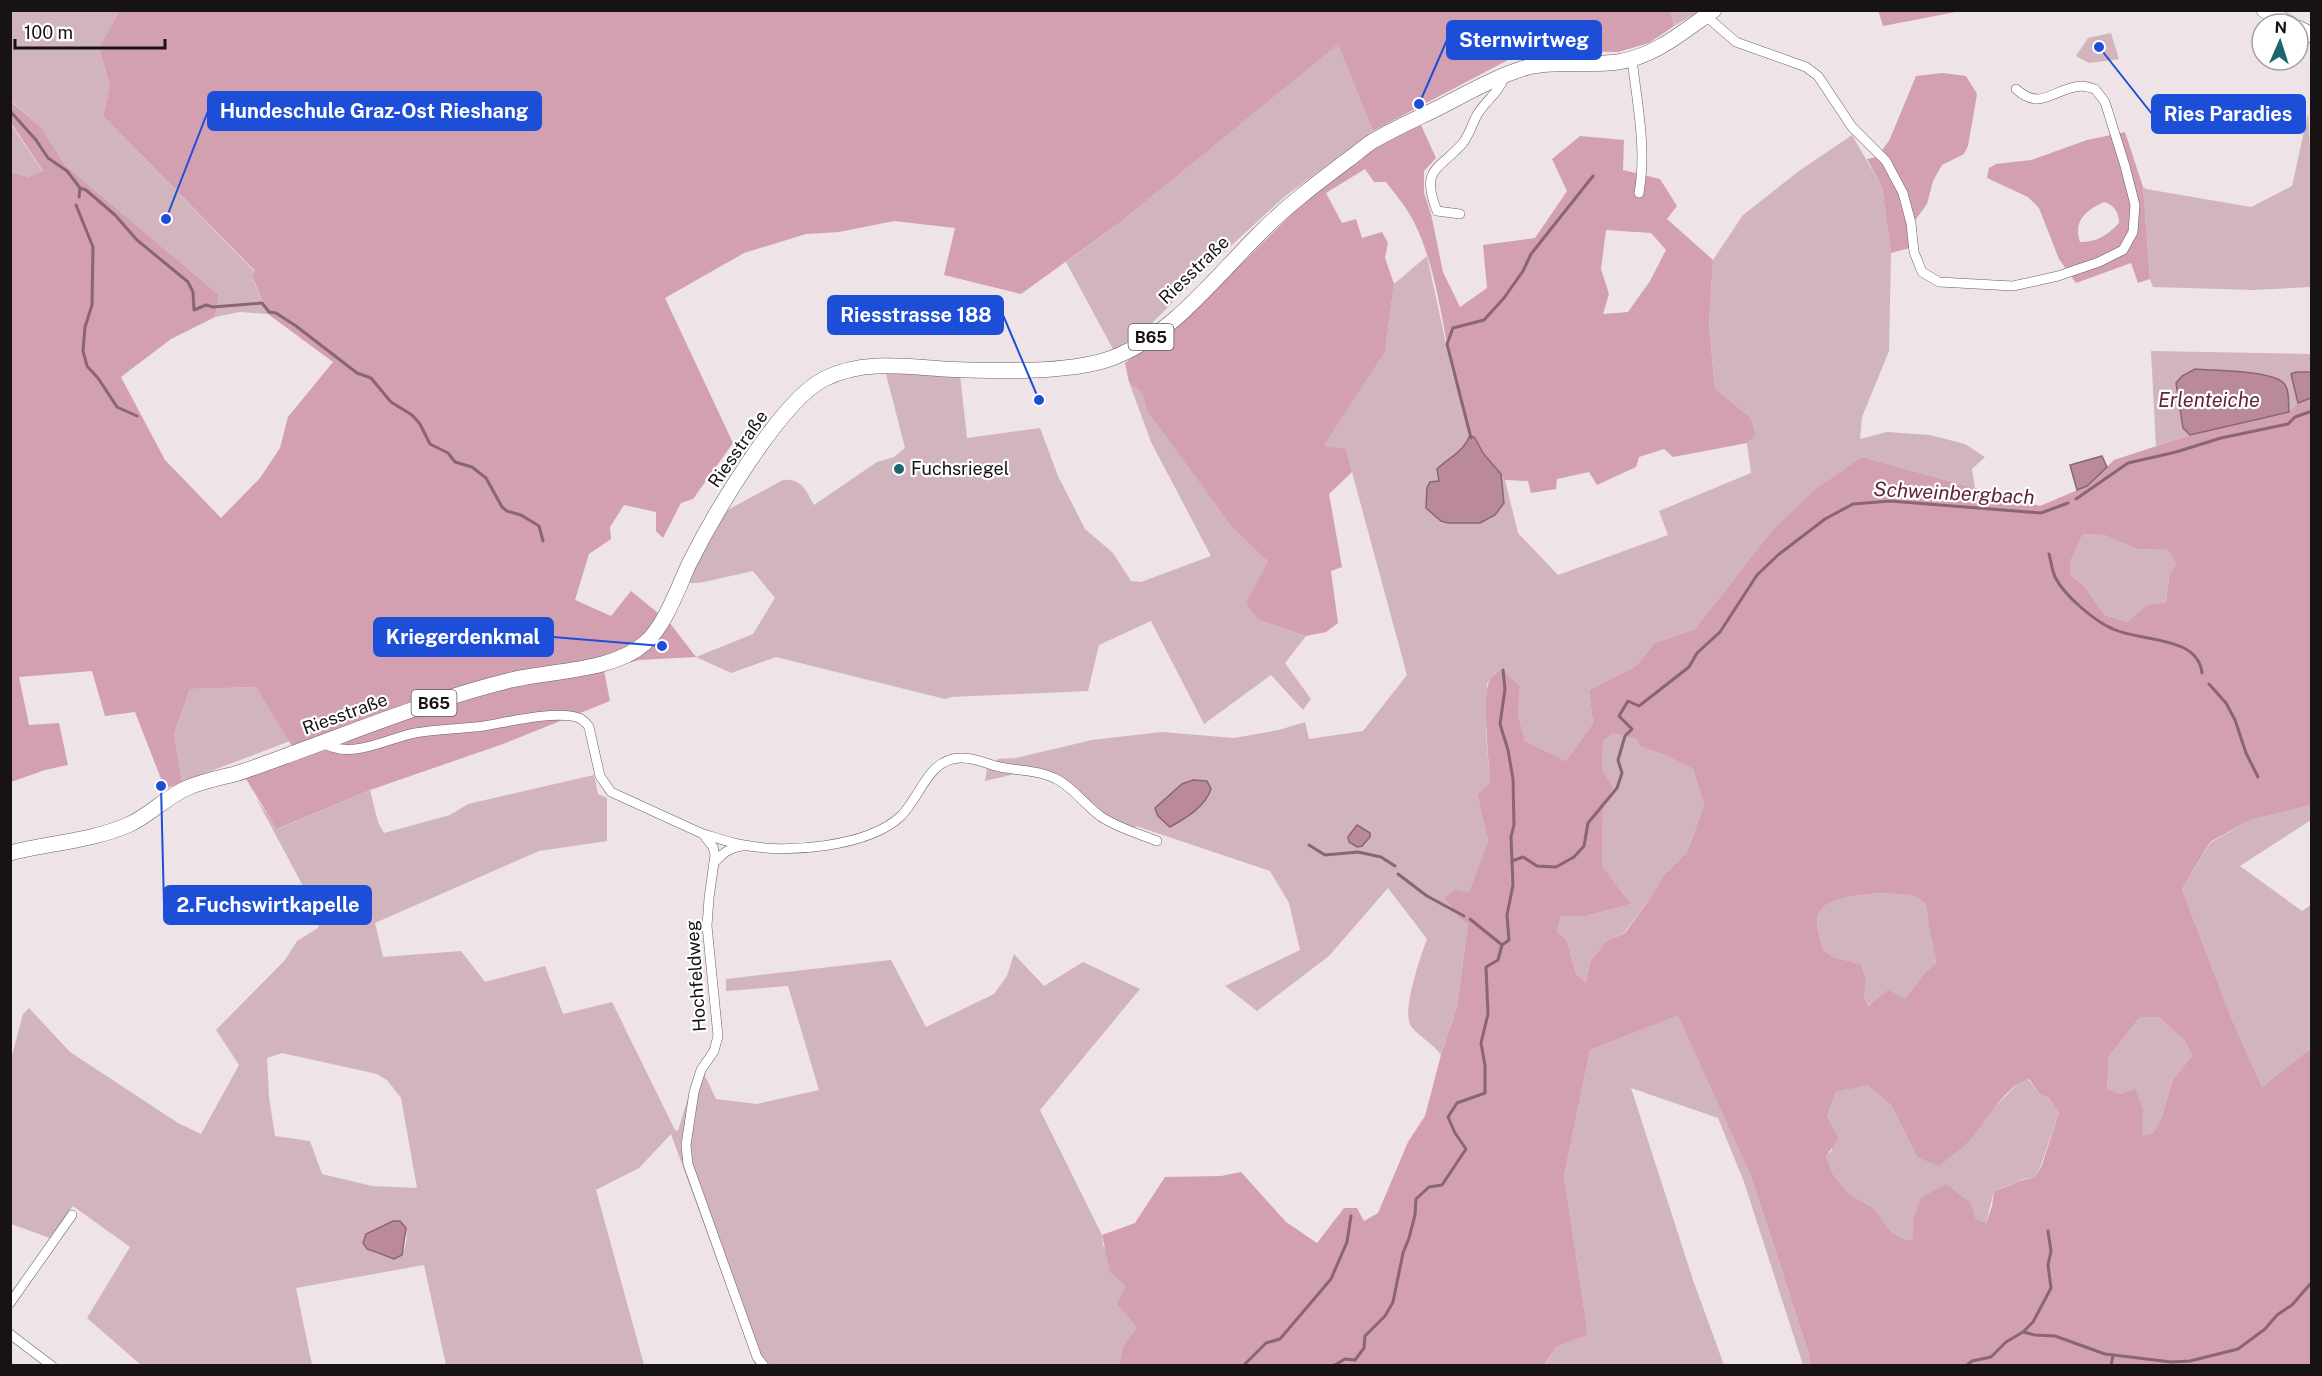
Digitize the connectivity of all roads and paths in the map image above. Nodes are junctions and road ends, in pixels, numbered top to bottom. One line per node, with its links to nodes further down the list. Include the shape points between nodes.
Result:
1 (1710, 13): 2 (main road, Riesstraße / B65, via 1663,47); 4 (street, via 1736,42 1806,67 1818,76 1851,127 1886,161 1903,193 1914,252 1922,272 1939,282 2013,286 2058,276 2123,250 2133,232 2135,205 2125,166 2105,102 2096,88 2081,86 2037,101)
2 (1632, 59): 3 (main road, Riesstraße / B65, via 1541,65); 5 (street, via 1641,140)
3 (1504, 77): 6 (street, via 1502,86 1476,116 1461,145 1432,173 1437,211); 7 (main road, Riesstraße / B65, via 1371,141 1313,184 1181,313 1135,348 1101,362 1073,367 864,368 827,377 810,387 769,436 724,502 648,641 624,658 493,684)
4 (2016, 89)
5 (1640, 193)
6 (1460, 214)
7 (323, 743): 8 (street, via 342,751 417,733 535,717 576,717 589,727 600,776 611,792); 11 (main road, Riesstraße / B65, via 187,788 131,824 99,835)
8 (703, 834): 10 (street); 12 (street, Hochfeldweg, via 713,847)
9 (1157, 841): 10 (street, via 1101,817 1056,778 959,758 933,770 900,816 881,829 813,847)
10 (745, 846): 12 (street, via 732,848)
11 (10, 853)
12 (714, 863): 17 (street, Hochfeldweg, via 707,926 718,1036 694,1092 686,1145 701,1205 757,1357)
13 (72, 1215): 14 (street)
14 (10, 1303)
15 (10, 1334): 16 (street)
16 (52, 1365)
17 (764, 1365)

